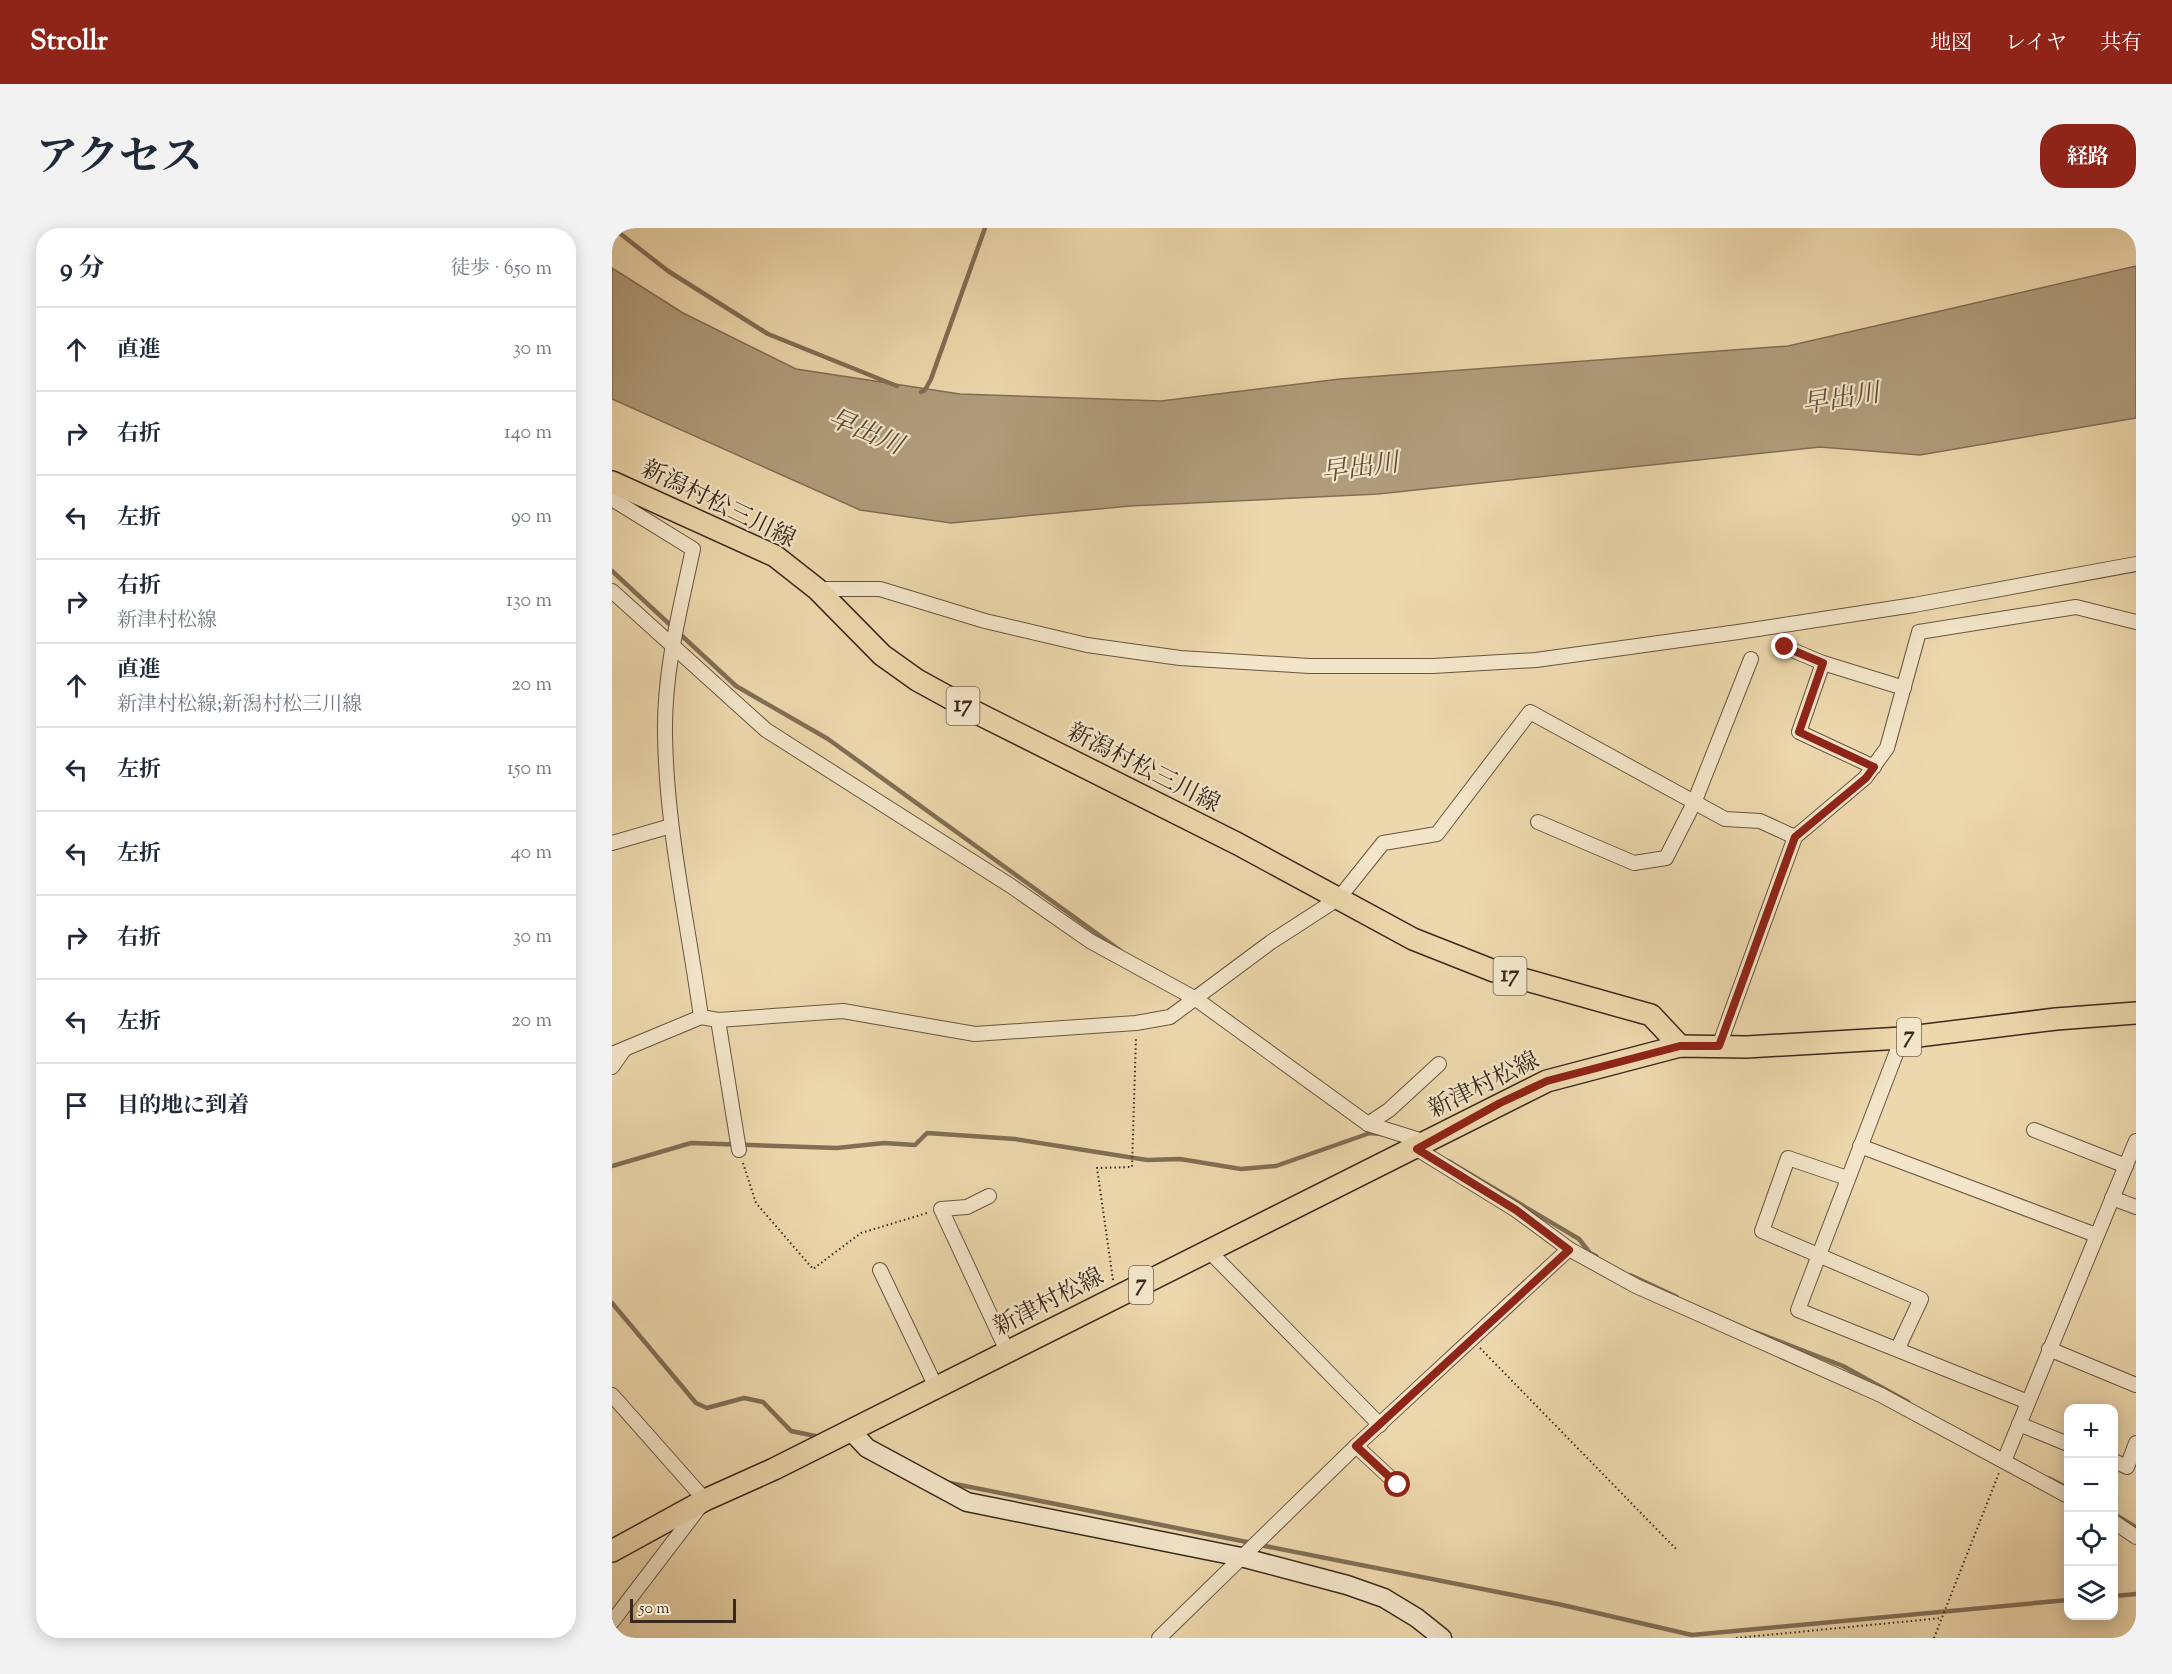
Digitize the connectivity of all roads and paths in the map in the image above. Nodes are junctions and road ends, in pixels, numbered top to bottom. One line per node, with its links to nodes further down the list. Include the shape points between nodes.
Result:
1 (612, 482): 4 (main road, 新潟村松三川線 / 17, via 775,556)
2 (612, 499): 7 (street, via 693,549)
3 (2136, 564): 4 (street, via 1914,605 1738,632 1536,660 1433,666 1310,666 1180,658 1087,645 880,589)
4 (817, 589): 18 (main road, 新潟村松三川線 / 17, via 882,655 917,680)
5 (612, 591): 7 (street)
6 (2136, 622): 11 (street, via 2076,607 1919,632)
7 (671, 644): 15 (street, via 665,732); 19 (street, via 765,729 1090,941)
8 (1785, 647): 10 (street)
9 (1751, 659): 13 (street)
10 (1823, 663): 11 (street); 12 (street, via 1799,732)
11 (1904, 688): 12 (street, via 1887,748)
12 (1874, 767): 16 (street)
13 (1694, 803): 14 (street, via 1666,858 1634,863); 16 (street, via 1725,819 1760,821); 18 (street, via 1530,712 1437,834 1383,843)
14 (1538, 822)
15 (671, 826): 17 (street); 21 (street)
16 (1795, 837): 26 (street)
17 (612, 843)
18 (1338, 898): 19 (street); 25 (main road, 新潟村松三川線 / 17, via 1413,939 1494,971 1651,1015)
19 (1196, 999): 23 (street, via 1170,1017); 30 (street)
20 (2136, 1013): 24 (main road, 7)
21 (701, 1017): 22 (street); 27 (street)
22 (718, 1020): 23 (street, via 843,1011 975,1034); 35 (street)
23 (1136, 1023): 47 (path, via 1132,1167 1097,1168)
24 (1902, 1038): 26 (main road, 7); 34 (street)
25 (1680, 1046): 26 (main road, 7); 33 (main road, 新津村松線 / 7, via 1547,1081)
26 (1719, 1046)
27 (618, 1052): 29 (street)
28 (1439, 1064): 30 (street)
29 (612, 1068)
30 (1368, 1124): 33 (street)
31 (2034, 1130): 36 (street)
32 (2136, 1142): 36 (street)
33 (1421, 1146): 43 (street); 44 (main road, 新津村松線 / 7)
34 (1860, 1146): 37 (street); 42 (street)
35 (740, 1150): 41 (path, via 756,1203 813,1269 861,1233)
36 (2126, 1166): 39 (street)
37 (1847, 1178): 45 (street); 45 (street, via 1788,1158 1762,1231)
38 (989, 1196): 41 (street, via 967,1207)
39 (2112, 1198): 40 (street); 42 (street)
40 (2136, 1207)
41 (941, 1209): 51 (street)
42 (2096, 1235): 50 (street)
43 (1569, 1250): 48 (street); 62 (street, via 1636,1286 1881,1395)
44 (1210, 1252): 47 (main road, 新津村松線 / 7); 57 (street)
45 (1818, 1254): 49 (street, via 1798,1310); 49 (street, via 1921,1299)
46 (880, 1270): 53 (street)
47 (1116, 1298): 51 (main road, 新津村松線 / 7)
48 (1472, 1340): 57 (street); 69 (path)
49 (1898, 1348): 55 (street)
50 (2049, 1349): 52 (street); 55 (street)
51 (1008, 1353): 53 (main road, 新津村松線 / 7)
52 (2136, 1385)
53 (936, 1388): 58 (main road, 新津村松線 / 7)
54 (612, 1395): 66 (street)
55 (2028, 1402): 56 (street)
56 (2019, 1424): 59 (street); 62 (street)
57 (1380, 1425): 61 (street)
58 (850, 1430): 66 (main road, 新津村松線 / 7); 71 (street, via 867,1448 967,1502)
59 (2064, 1442)
60 (2136, 1443): 63 (street, via 2127,1467)
61 (1356, 1446): 64 (street); 71 (street)
62 (2004, 1461): 65 (street); 72 (path)
63 (2118, 1463)
64 (1398, 1485)
65 (2064, 1494)
66 (705, 1500): 70 (main road, 新津村松線 / 7); 73 (street)
67 (2118, 1525): 68 (street)
68 (2136, 1537)
69 (1677, 1550)
70 (612, 1551)
71 (1240, 1557): 74 (street); 75 (street, via 1384,1598)
72 (1942, 1618): 76 (path); 77 (path)
73 (612, 1622)
74 (1160, 1638)
75 (1442, 1638)
76 (1736, 1638)
77 (1934, 1638)

